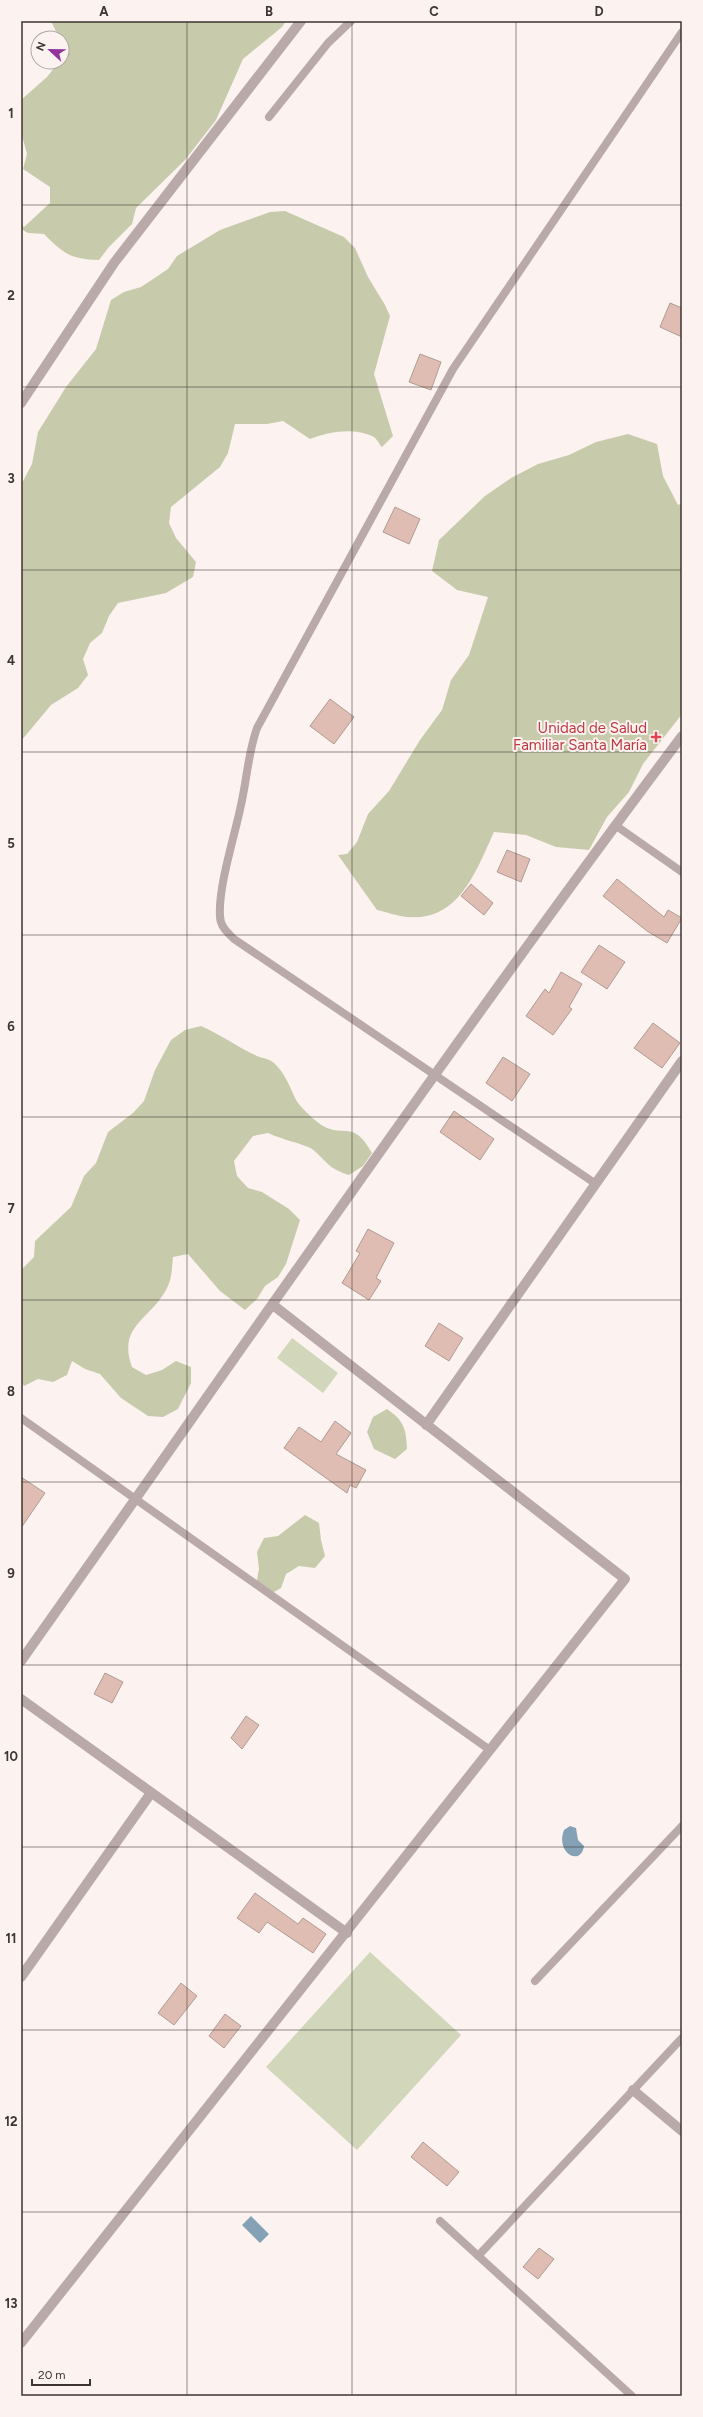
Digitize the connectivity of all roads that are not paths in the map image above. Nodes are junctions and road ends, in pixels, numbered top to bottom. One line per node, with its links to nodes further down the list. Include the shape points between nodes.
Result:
1 (301, 21): 5 (street, via 114,263)
2 (350, 21): 4 (lane, via 328,43)
3 (682, 32): 10 (lane, via 453,369 261,721 249,749 242,802 220,900 223,928 234,939)
4 (269, 117)
5 (21, 403)
6 (682, 736): 7 (street)
7 (615, 825): 8 (lane); 10 (street)
8 (682, 872)
9 (682, 1061): 11 (street)
10 (436, 1075): 11 (lane); 12 (street)
11 (596, 1184): 14 (street)
12 (273, 1305): 14 (street); 15 (street)
13 (21, 1418): 15 (lane)
14 (426, 1425): 18 (street, via 625,1579)
15 (136, 1499): 16 (street); 18 (lane)
16 (21, 1661)
17 (21, 1699): 19 (street)
18 (490, 1750): 21 (street)
19 (151, 1793): 21 (street); 22 (street)
20 (682, 1826): 23 (lane)
21 (347, 1932): 29 (street)
22 (21, 1977)
23 (535, 1981)
24 (682, 2038): 25 (lane)
25 (634, 2090): 26 (street); 28 (lane)
26 (682, 2131)
27 (440, 2221): 28 (lane)
28 (478, 2256): 30 (lane)
29 (21, 2342)
30 (632, 2396)

